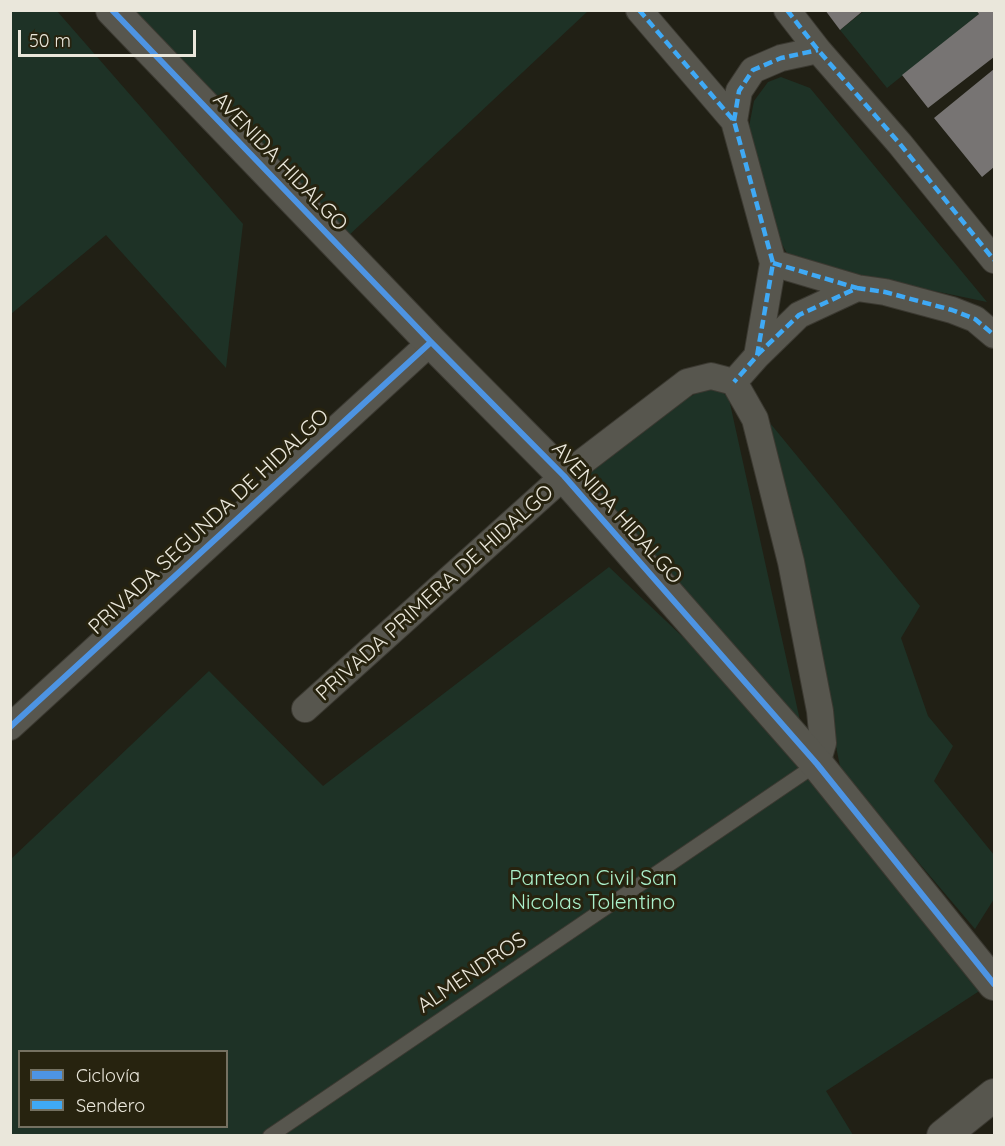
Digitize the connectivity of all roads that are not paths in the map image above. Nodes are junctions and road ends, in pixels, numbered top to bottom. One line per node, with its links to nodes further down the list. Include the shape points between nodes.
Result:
1 (112, 10): 10 (street, AVENIDA HIDALGO)
2 (639, 10): 5 (street)
3 (787, 10): 4 (street)
4 (818, 50): 5 (street, via 781,58 753,70 739,91); 6 (street)
5 (734, 121): 7 (street)
6 (994, 260)
7 (773, 263): 8 (street); 11 (street)
8 (857, 288): 9 (street, via 952,310 975,319); 11 (street, via 799,315)
9 (994, 336)
10 (431, 342): 13 (street, AVENIDA HIDALGO); 15 (street, PRIVADA SEGUNDA DE HIDALGO)
11 (757, 356): 12 (street)
12 (734, 382): 13 (street, PRIVADA PRIMERA DE HIDALGO, via 711,376 687,382); 16 (street, via 755,419 791,562 820,711 823,743)
13 (564, 476): 14 (street, PRIVADA PRIMERA DE HIDALGO); 16 (street, AVENIDA HIDALGO)
14 (305, 709)
15 (10, 727)
16 (817, 764): 17 (street, AVENIDA HIDALGO); 19 (lane, ALMENDROS)
17 (990, 970)
18 (994, 1095): 20 (street)
19 (270, 1136)
20 (943, 1136)

